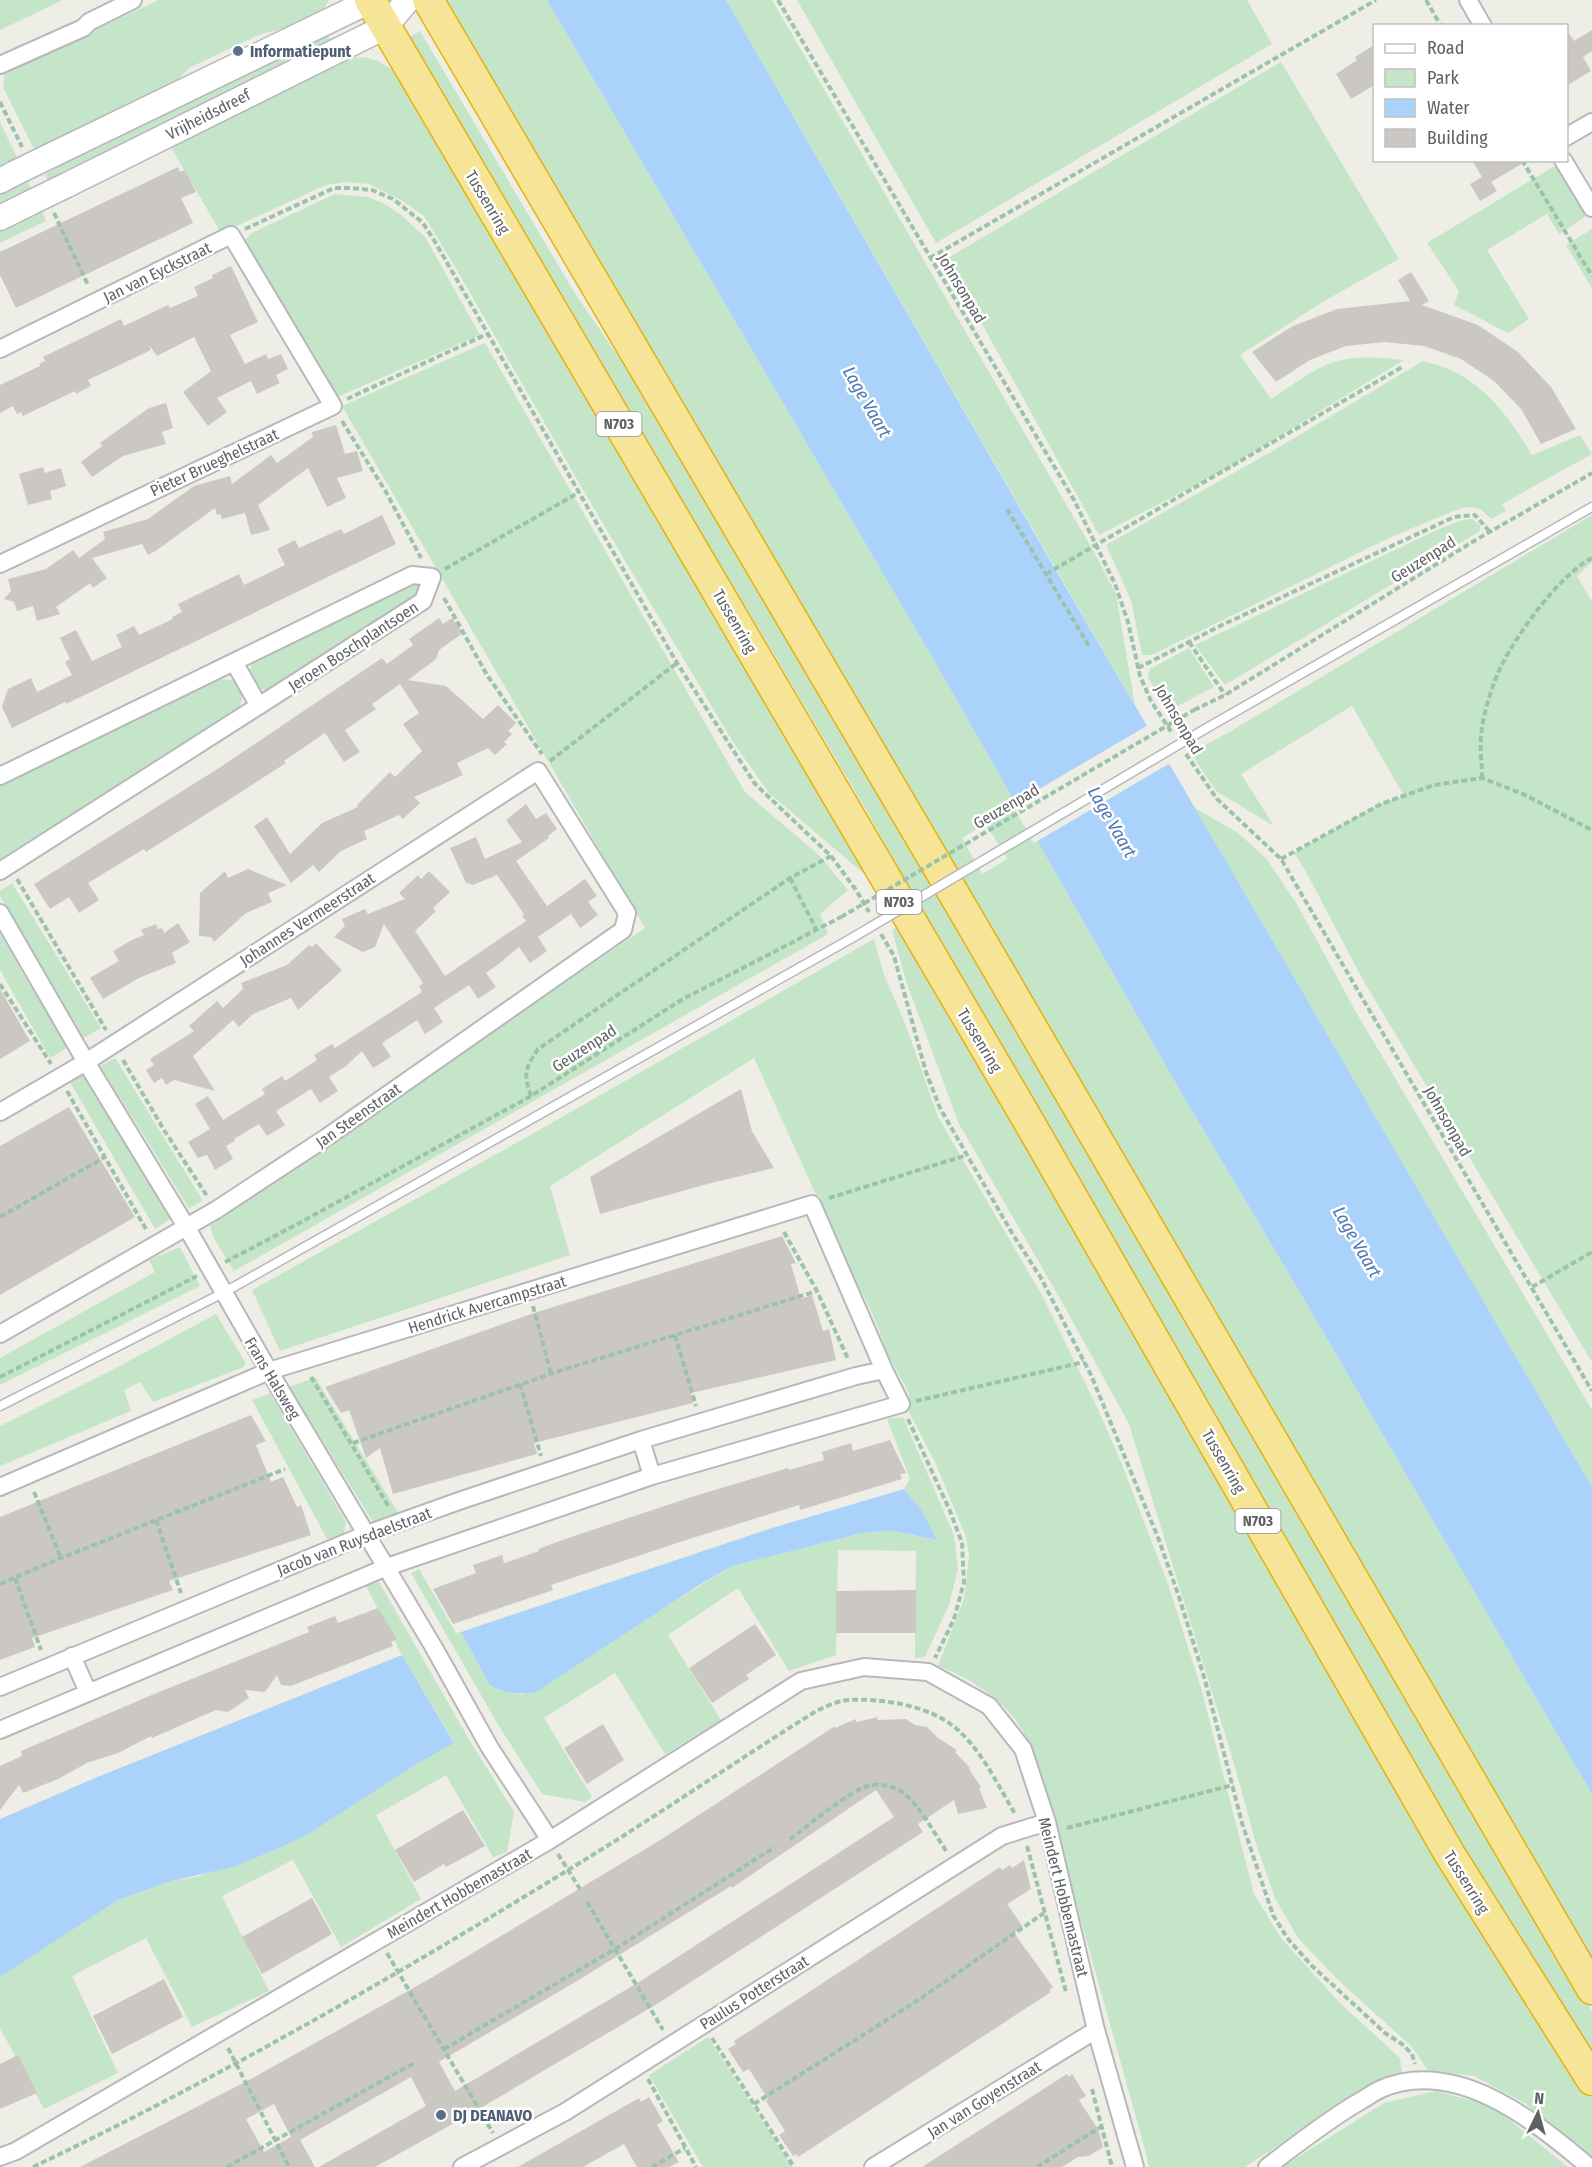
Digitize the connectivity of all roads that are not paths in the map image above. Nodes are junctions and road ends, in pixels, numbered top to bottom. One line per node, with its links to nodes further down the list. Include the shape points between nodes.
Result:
1 (134, 0): 8 (street)
2 (371, 0): 7 (highway, Tussenring / N703); 12 (main road, Vrijheidsdreef, bridge)
3 (408, 0): 7 (main road, Vrijheidsdreef)
4 (428, 0): 44 (highway, N703)
5 (1468, 0): 6 (street)
6 (1482, 24)
7 (385, 27): 14 (main road, Vrijheidsdreef, bridge); 46 (highway, Tussenring / N703, via 1023,1113 1449,1853)
8 (0, 65)
9 (1592, 122): 10 (street)
10 (1568, 136)
11 (1564, 162): 13 (street)
12 (7, 177)
13 (1592, 208)
14 (0, 218)
15 (0, 349): 16 (street, Jan van Eyckstraat, via 231,235)
16 (333, 406): 18 (street, Pieter Brueghelstraat)
17 (1592, 507): 28 (lane, bridge, via 852,938)
18 (0, 564)
19 (234, 662): 20 (street); 20 (street, Jeroen Boschplantsoen, via 412,575 432,577 423,601); 21 (street, Jeroen Boschplantsoen)
20 (259, 706): 23 (street, Jeroen Boschplantsoen)
21 (0, 776)
22 (586, 845): 25 (street, Johannes Vermeerstraat, via 538,771); 27 (street, Jan Steenstraat, via 627,913 623,930 327,1137)
23 (0, 871)
24 (0, 913): 25 (street, Frans Halsweg)
25 (86, 1062): 26 (street, Johannes Vermeerstraat); 27 (street, Frans Halsweg)
26 (0, 1112)
27 (187, 1228): 28 (street, Frans Halsweg); 29 (street, Jan Steenstraat)
28 (223, 1293): 31 (street, Frans Halsweg); 32 (lane)
29 (0, 1334)
30 (884, 1370): 31 (street, Hendrick Avercampstraat, via 812,1204); 33 (street, Jacob van Ruysdaelstraat); 34 (street, via 901,1404)
31 (268, 1371): 35 (street, Hendrick Avercampstraat); 36 (street, Frans Halsweg)
32 (0, 1406)
33 (641, 1440): 34 (street); 36 (street, Jacob van Ruysdaelstraat)
34 (652, 1476): 37 (street)
35 (0, 1487)
36 (367, 1534): 37 (street, Frans Halsweg); 38 (street, Jacob van Ruysdaelstraat)
37 (387, 1567): 40 (street); 43 (street, Frans Halsweg, via 490,1748)
38 (72, 1656): 39 (street, Jacob van Ruysdaelstraat); 40 (street)
39 (0, 1687)
40 (88, 1692): 41 (street)
41 (0, 1730)
42 (1048, 1828): 43 (street, Meindert Hobbemastraat, via 1023,1749 989,1706 928,1672 864,1667 801,1681); 45 (street, Meindert Hobbemastraat); 49 (street, Paulus Potterstraat, via 1023,1829 1002,1836 564,2112)
43 (550, 1840): 47 (street, Meindert Hobbemastraat)
44 (1592, 1989)
45 (1096, 2030): 50 (street, Jan van Goyenstraat); 51 (street, Meindert Hobbemastraat)
46 (1592, 2080)
47 (8, 2154): 48 (street)
48 (22, 2167)
49 (462, 2167)
50 (873, 2167)
51 (1135, 2167)
52 (1267, 2167): 53 (street, via 1381,2089 1418,2080 1448,2082 1490,2096 1558,2140)
53 (1588, 2167)

